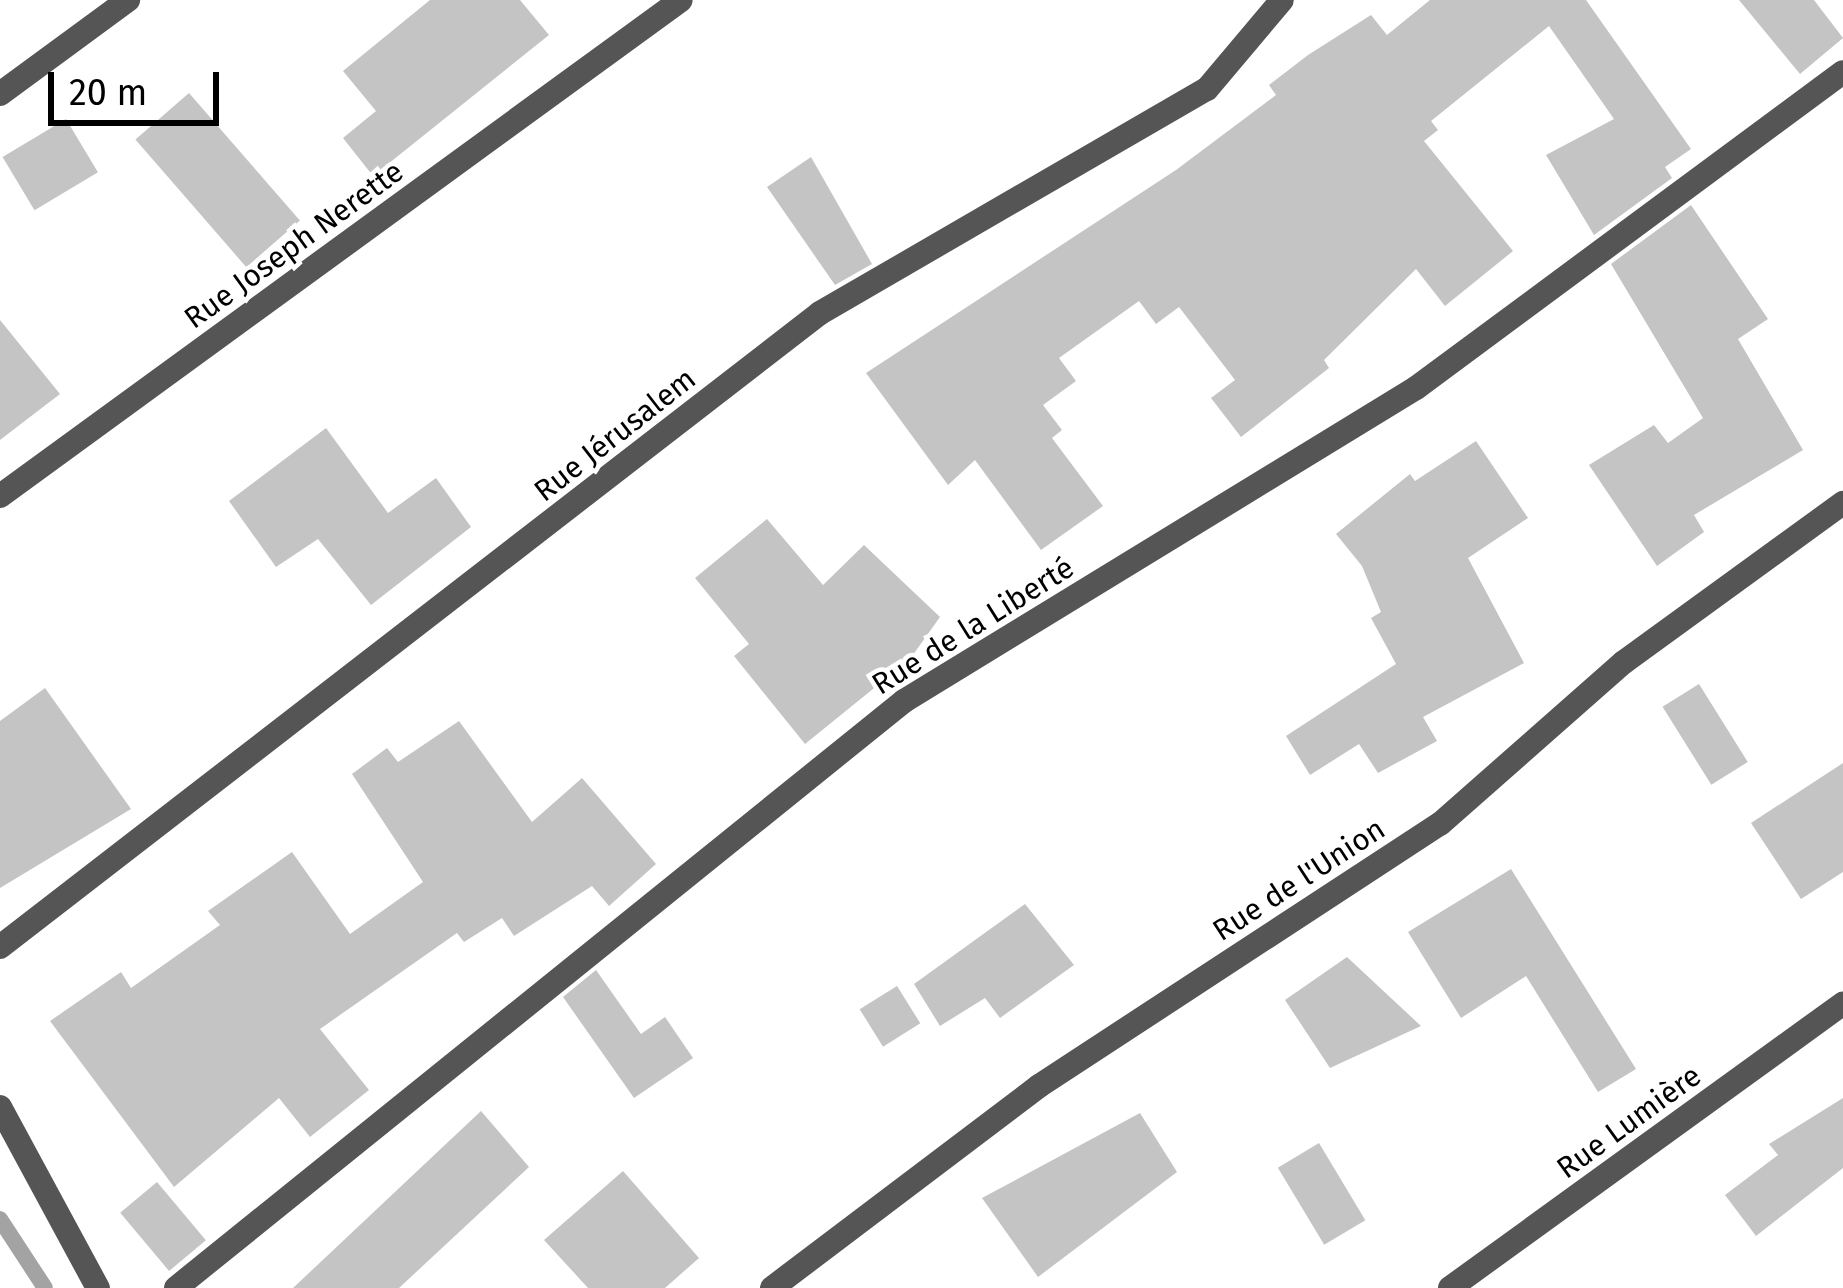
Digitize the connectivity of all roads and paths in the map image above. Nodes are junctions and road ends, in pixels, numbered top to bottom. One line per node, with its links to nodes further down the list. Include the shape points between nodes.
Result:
1 (128, 0): 5 (street)
2 (681, 0): 6 (street, Rue Joseph Nerette)
3 (1282, 0): 8 (street, Rue Jérusalem, via 1207,89 820,313)
4 (1843, 72): 13 (street, Rue de la Liberté, via 1416,388 904,701)
5 (0, 94)
6 (0, 496)
7 (1843, 503): 14 (street, Rue de l'Union, via 1624,662 1440,824 1039,1086)
8 (0, 946)
9 (1843, 1004): 15 (street, Rue Lumière)
10 (0, 1107): 11 (street)
11 (10, 1147): 12 (street)
12 (98, 1288)
13 (176, 1288)
14 (772, 1288)
15 (1450, 1288)

